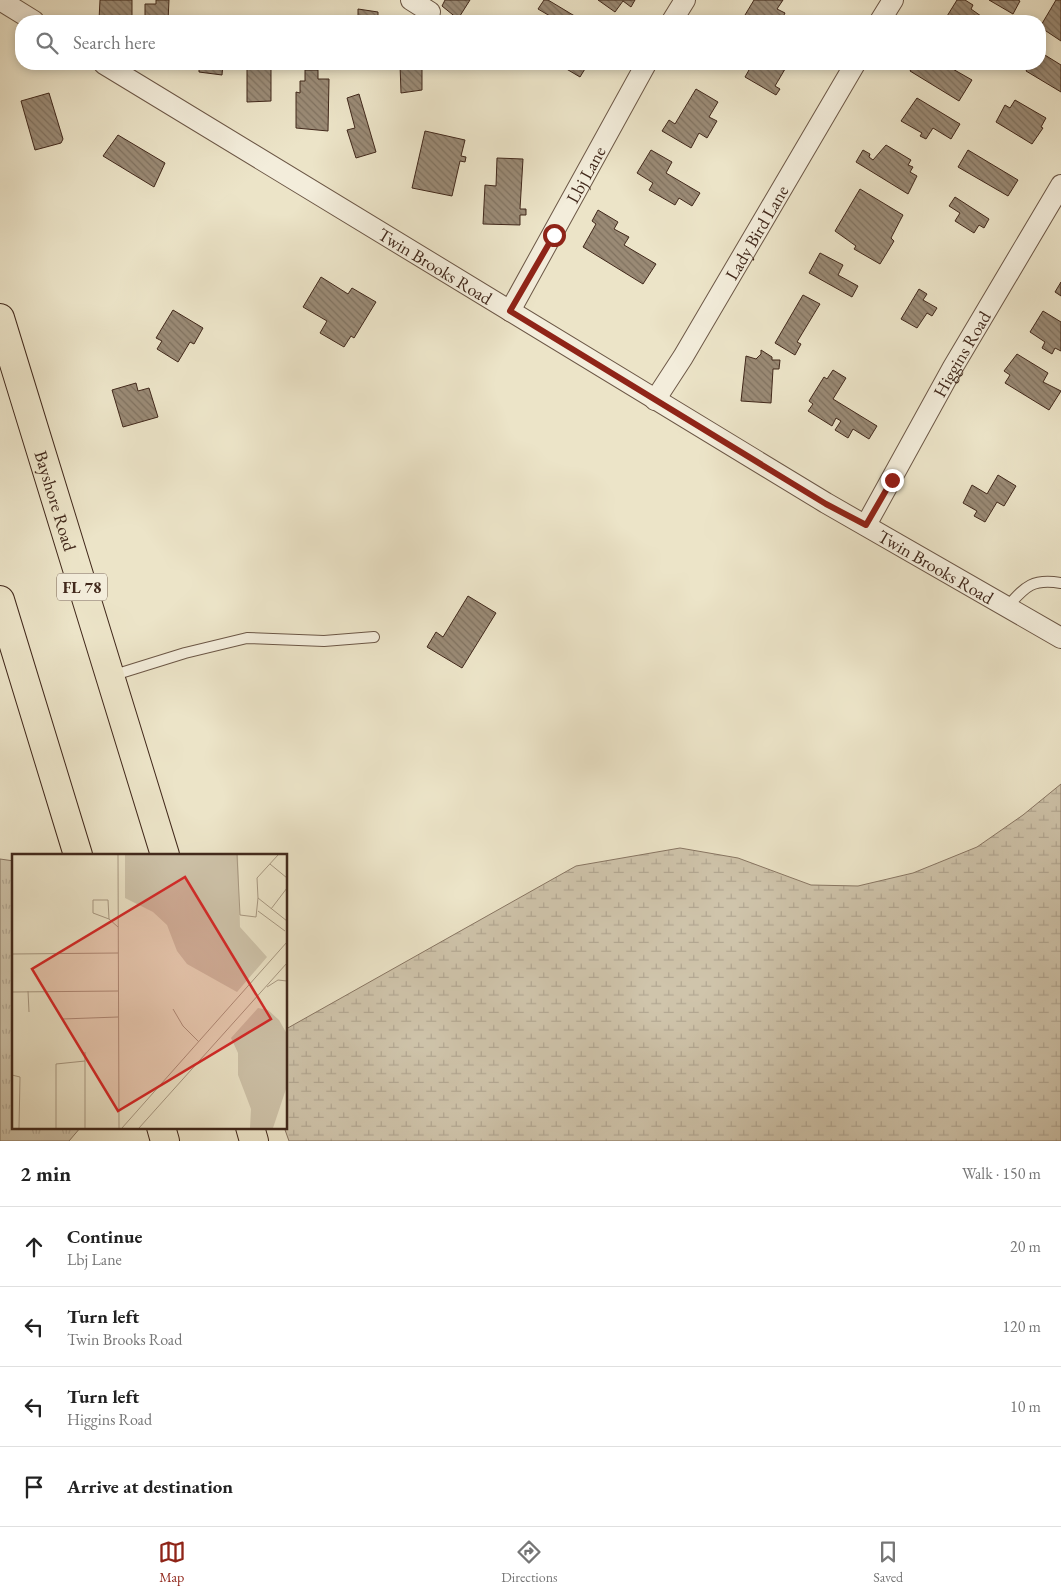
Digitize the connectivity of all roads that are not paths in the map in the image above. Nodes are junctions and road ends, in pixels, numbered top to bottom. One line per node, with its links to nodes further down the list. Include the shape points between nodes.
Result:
1 (0, 0): 6 (street)
2 (411, 0): 5 (street)
3 (685, 0): 7 (street)
4 (893, 0): 8 (street)
5 (430, 12)
6 (24, 15)
7 (676, 15)
8 (884, 15)
9 (114, 70): 13 (street, Twin Brooks Road)
10 (643, 70): 13 (street, Lbj Lane)
11 (851, 70): 15 (street, Lady Bird Lane)
12 (1061, 184): 16 (street, Higgins Road, via 953,367)
13 (510, 311): 15 (street, Twin Brooks Road)
14 (0, 318): 22 (main road, Bayshore Road / FL 78)
15 (656, 400): 16 (street, Twin Brooks Road)
16 (866, 525): 19 (street, Twin Brooks Road)
17 (1061, 583): 19 (lane, via 1050,581 1026,586)
18 (0, 600): 23 (main road)
19 (1007, 607): 20 (street, Twin Brooks Road)
20 (1056, 635)
21 (374, 637): 22 (lane, via 324,641 247,638)
22 (110, 676): 24 (main road, Bayshore Road / FL 78)
23 (78, 854)
24 (165, 854)
25 (161, 1128): 27 (main road)
26 (250, 1128): 28 (main road)
27 (165, 1141)
28 (254, 1141)

